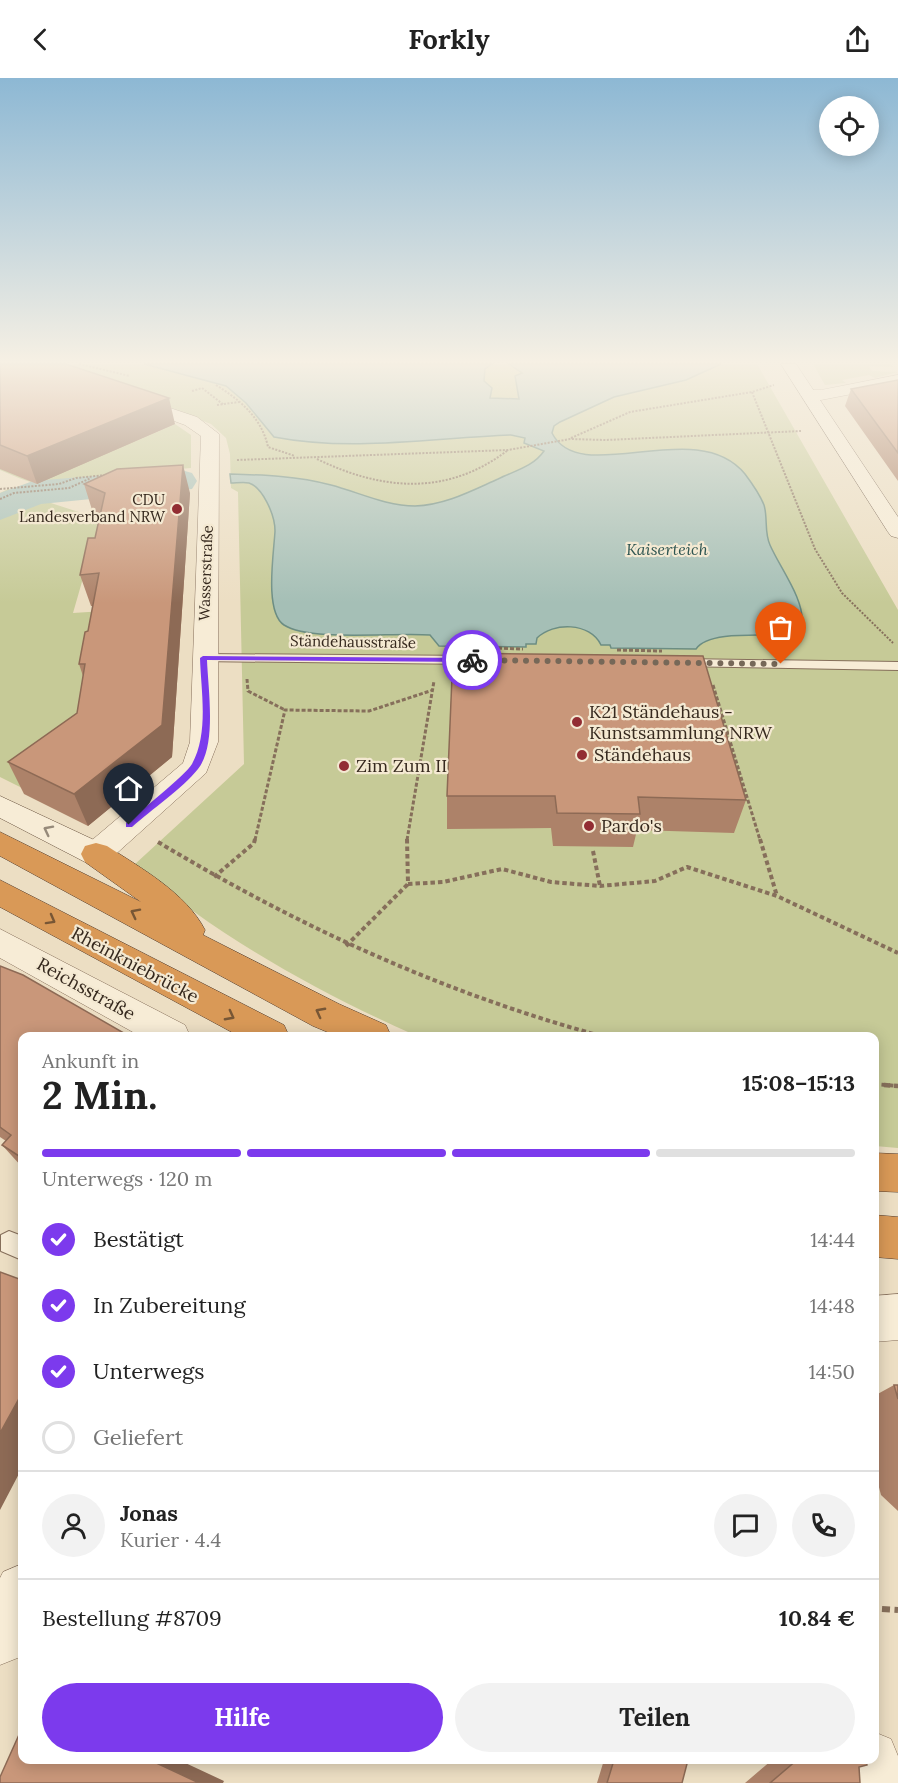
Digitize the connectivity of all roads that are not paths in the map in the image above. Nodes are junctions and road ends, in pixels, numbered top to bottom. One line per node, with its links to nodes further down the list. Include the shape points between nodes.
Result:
1 (210, 444): 4 (street, Wasserstraße)
2 (840, 444): 3 (street)
3 (898, 532)
4 (203, 658): 5 (lane, Ständehausstraße, via 323,663); 10 (street, Wasserstraße, via 206,723 196,767)
5 (492, 660)
6 (662, 663): 7 (lane)
7 (898, 666)
8 (0, 806): 10 (street, one-way to 8)
9 (0, 843): 13 (highway, one-way to 9)
10 (96, 854): 13 (highway, via 132,877 177,916)
11 (0, 892): 15 (highway, Rheinkniebrücke, one-way to 15)
12 (0, 942): 14 (street, Reichsstraße)
13 (205, 950): 16 (highway, one-way to 13)
14 (165, 1032)
15 (262, 1032)
16 (364, 1032)
17 (879, 1172): 18 (highway)
18 (898, 1173)
19 (879, 1236): 20 (highway)
20 (898, 1238)
21 (898, 1317): 22 (street)
22 (879, 1319)
23 (18, 1599): 24 (street)
24 (0, 1637)
25 (871, 1764): 26 (street)
26 (873, 1783)

